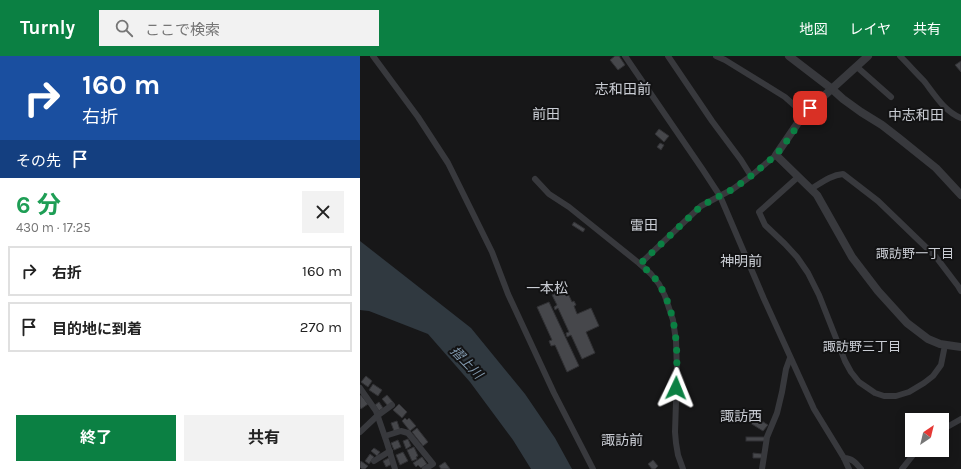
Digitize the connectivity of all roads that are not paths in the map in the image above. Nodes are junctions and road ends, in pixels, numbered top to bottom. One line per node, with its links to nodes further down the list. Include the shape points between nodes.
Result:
1 (373, 56): 39 (street, via 448,162 492,252 508,294 554,393)
2 (625, 56): 19 (street)
3 (668, 56): 14 (street)
4 (716, 56): 11 (street, via 785,97)
5 (789, 56): 9 (street)
6 (868, 56): 8 (street)
7 (900, 56): 12 (street, via 944,108)
8 (857, 67): 9 (street); 10 (street)
9 (832, 89): 11 (street); 18 (street, via 918,153)
10 (891, 97)
11 (804, 114): 13 (street)
12 (961, 118)
13 (776, 155): 14 (street); 15 (street)
14 (751, 176): 19 (street)
15 (798, 177): 17 (street); 22 (street, via 759,212 765,225 797,256 808,272 845,361 859,382 884,396 909,392 933,376 941,365)
16 (536, 179): 20 (street, via 549,194 570,206)
17 (811, 189): 21 (street, via 827,179 843,174 878,200 931,252); 22 (street, via 817,195 852,257 878,291 906,323 928,339)
18 (961, 195)
19 (720, 196): 20 (street, via 701,206); 24 (street)
20 (640, 264): 40 (street, via 659,284 673,320 677,358 675,432)
21 (961, 291)
22 (945, 345): 23 (street)
23 (961, 347)
24 (790, 358): 34 (street, via 814,409); 41 (street, via 777,413 767,437)
25 (360, 389): 27 (street)
26 (392, 404): 27 (street)
27 (378, 416): 30 (street); 31 (street)
28 (961, 419): 29 (street)
29 (949, 426)
30 (360, 432)
31 (385, 436): 32 (street); 36 (street, via 401,431 408,433 433,464)
32 (390, 451): 35 (street); 37 (street)
33 (911, 457): 44 (street)
34 (844, 458): 42 (street); 43 (street, via 853,461)
35 (374, 461)
36 (432, 467): 38 (street)
37 (395, 469)
38 (425, 469)
39 (593, 469)
40 (683, 469)
41 (762, 469)
42 (849, 469)
43 (862, 469)
44 (902, 469)

